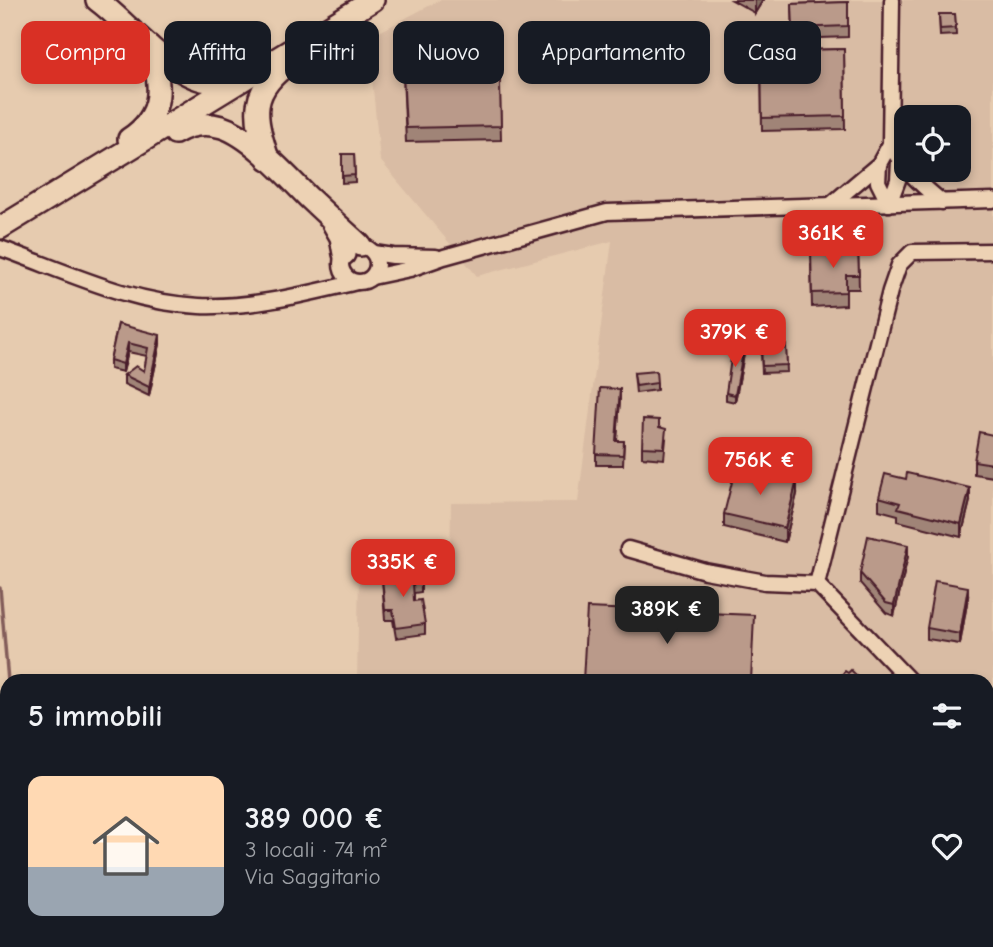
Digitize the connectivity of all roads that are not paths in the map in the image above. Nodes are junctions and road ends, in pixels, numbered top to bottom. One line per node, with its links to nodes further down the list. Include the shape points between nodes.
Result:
1 (97, 0): 4 (highway)
2 (892, 0): 7 (street)
3 (369, 3): 5 (highway, via 316,25 224,79 189,75); 9 (highway, via 268,84 256,117); 13 (highway)
4 (123, 21)
5 (150, 47)
6 (150, 49): 13 (highway, via 159,80 151,117 138,133 97,159)
7 (890, 144): 8 (street); 10 (street)
8 (894, 152)
9 (268, 159): 13 (highway, via 225,128 199,124 107,173); 21 (highway, via 330,218)
10 (879, 164): 16 (street, via 878,182); 17 (street)
11 (897, 182): 16 (street)
12 (918, 182): 15 (street)
13 (68, 188): 18 (highway)
14 (993, 201): 15 (street)
15 (942, 202): 16 (street)
16 (889, 204): 17 (street)
17 (828, 207): 22 (street, via 607,212)
18 (3, 226)
19 (0, 248): 25 (street, via 121,293 161,301 199,306 262,303)
20 (993, 251): 27 (street, via 912,252 899,265)
21 (355, 254): 22 (street); 23 (street, via 377,268); 24 (street, via 346,276); 25 (street)
22 (444, 257): 23 (street)
23 (372, 277): 24 (street)
24 (357, 282): 25 (street)
25 (309, 293)
26 (628, 549): 27 (street, via 705,571 765,582)
27 (817, 584): 28 (street)
28 (903, 674)

